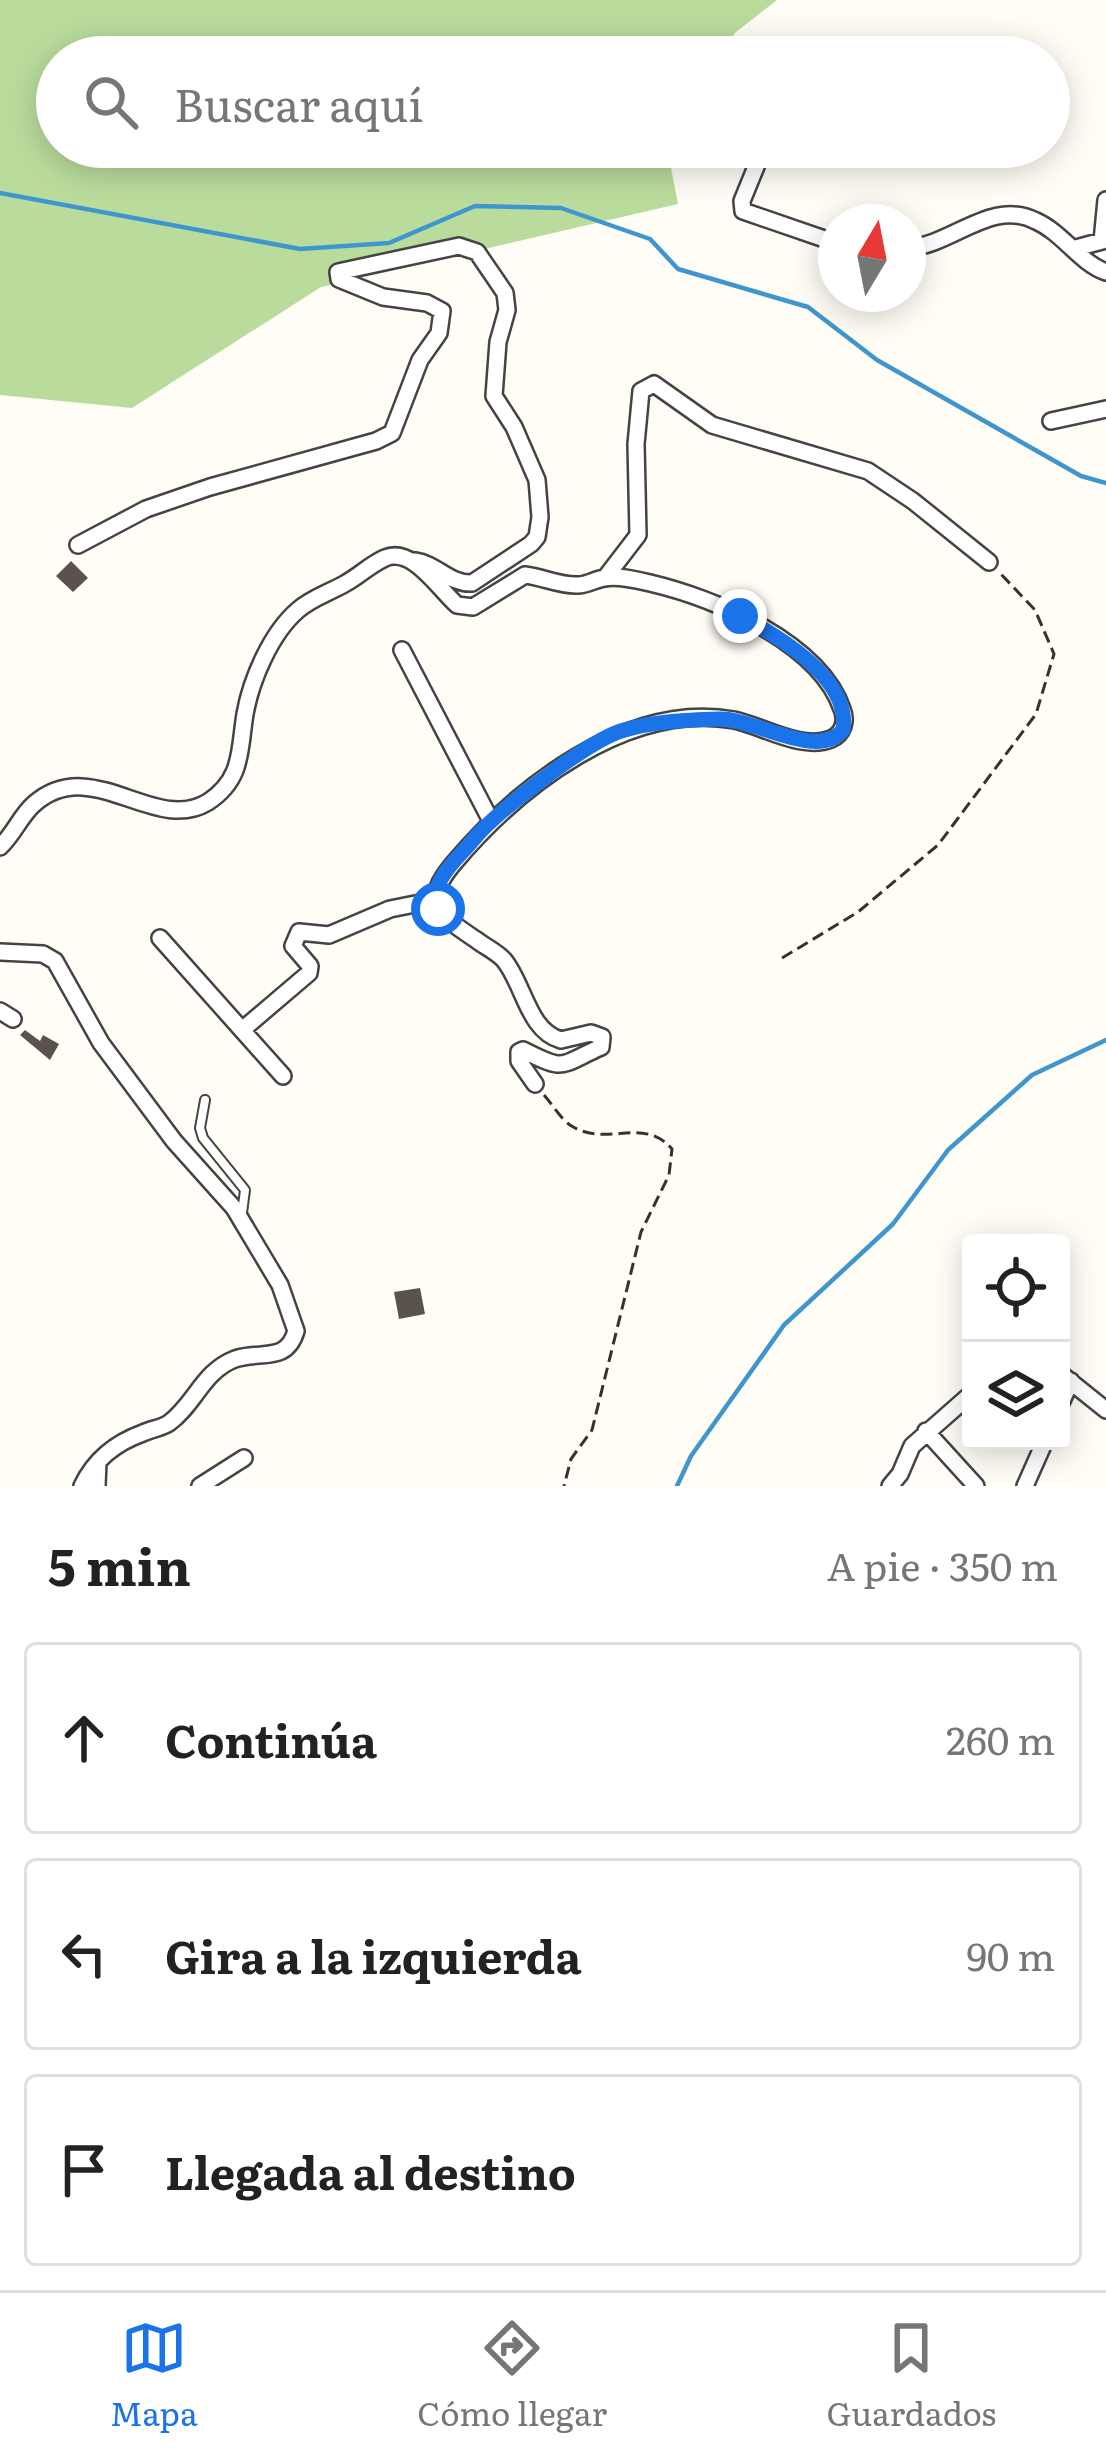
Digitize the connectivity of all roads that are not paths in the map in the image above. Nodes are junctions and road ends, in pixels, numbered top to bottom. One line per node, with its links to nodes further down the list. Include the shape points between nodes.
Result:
1 (755, 168): 3 (street, via 743,211)
2 (1106, 200): 5 (street, via 1102,241)
3 (818, 237)
4 (926, 244): 5 (street, via 997,215 1024,215)
5 (1076, 248): 6 (street)
6 (1106, 272)
7 (1106, 409): 8 (street)
8 (1051, 421)
9 (79, 545): 10 (street, via 146,509 392,433 442,311 383,297 338,272 459,246 477,252 505,293 494,396 537,480 539,526 531,544 472,583)
10 (412, 560): 12 (street, via 464,607 525,575 571,585); 15 (street, via 382,559 284,626 251,693 226,789 202,806 183,812 90,786 62,789 34,803)
11 (989, 562): 12 (street, via 868,471 712,425 654,384 641,391 638,535)
12 (605, 578): 14 (street, via 652,583 778,636 830,689 843,730 824,742 730,719 620,731)
13 (402, 650): 14 (street)
14 (490, 819): 16 (street, via 438,882)
15 (0, 847)
16 (435, 900): 21 (street, via 328,934 299,932 293,946 309,973); 23 (street, via 443,917 503,959 551,1037 602,1037 601,1047 562,1066 519,1052)
17 (160, 938): 21 (street)
18 (0, 952): 19 (street)
19 (27, 952): 20 (street); 25 (street, via 55,961 101,1043)
20 (0, 962)
21 (242, 1030): 22 (street)
22 (283, 1076)
23 (535, 1084)
24 (205, 1100): 25 (lane, via 203,1138 245,1190)
25 (241, 1221): 32 (street, via 293,1314 289,1348 222,1366 167,1425 113,1447)
26 (1070, 1381): 28 (street)
27 (962, 1401): 29 (street)
28 (1106, 1410)
29 (926, 1431): 36 (street); 37 (street)
30 (1041, 1450): 38 (street)
31 (244, 1458): 35 (street)
32 (98, 1462): 33 (street); 34 (street)
33 (82, 1486)
34 (97, 1486)
35 (200, 1486)
36 (890, 1486)
37 (976, 1486)
38 (1025, 1486)

